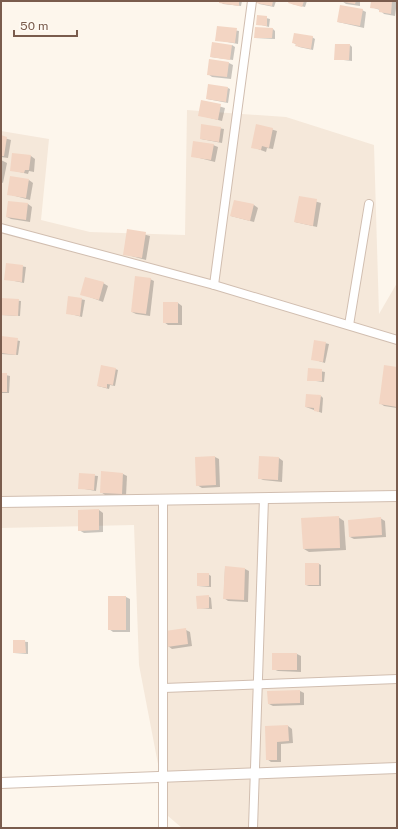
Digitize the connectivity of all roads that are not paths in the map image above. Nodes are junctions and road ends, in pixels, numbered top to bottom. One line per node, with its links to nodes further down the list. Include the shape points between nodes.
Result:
1 (252, 1): 4 (street)
2 (368, 204): 5 (street)
3 (1, 228): 4 (street)
4 (214, 285): 5 (street)
5 (350, 325): 6 (street)
6 (397, 340)
7 (397, 496): 8 (street)
8 (264, 498): 9 (street); 12 (street)
9 (163, 500): 10 (street); 13 (street)
10 (1, 502)
11 (397, 679): 12 (street)
12 (258, 684): 13 (street); 15 (street)
13 (164, 688): 16 (street)
14 (397, 768): 15 (street)
15 (255, 774): 16 (street); 19 (street)
16 (164, 777): 17 (street); 18 (street)
17 (1, 783)
18 (163, 828)
19 (253, 828)

